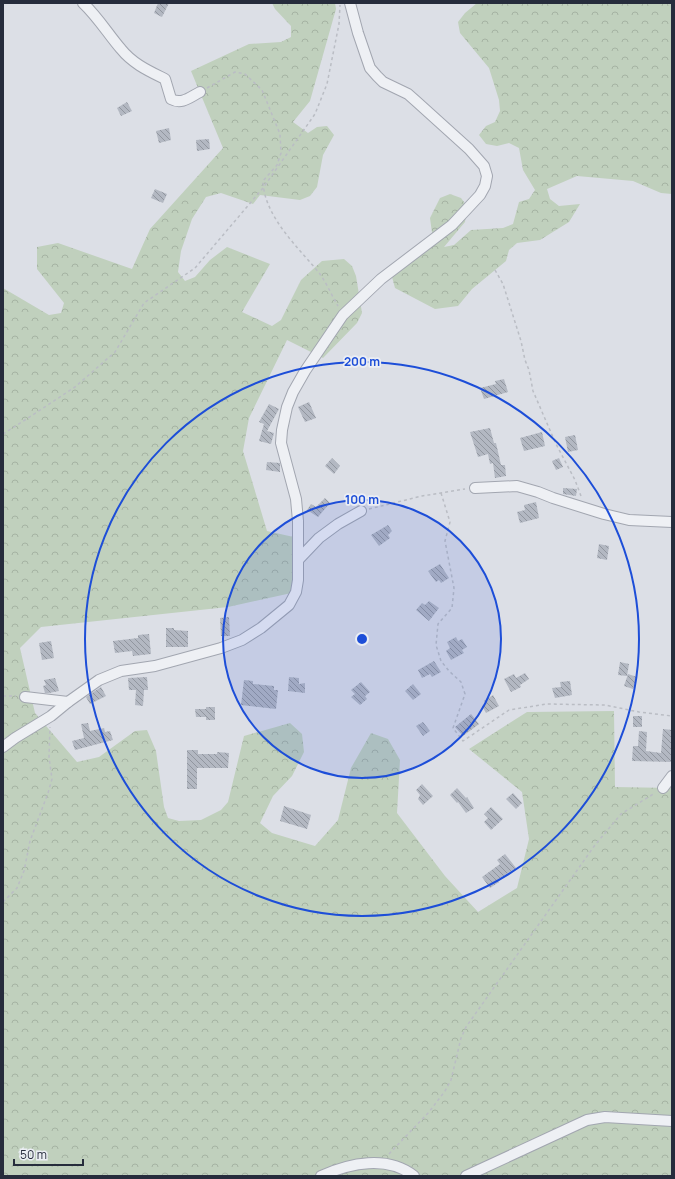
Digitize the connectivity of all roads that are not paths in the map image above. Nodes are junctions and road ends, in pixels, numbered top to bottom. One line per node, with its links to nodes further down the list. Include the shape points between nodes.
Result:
1 (83, 3): 3 (street, via 122,51 142,68 165,79 171,99 180,102)
2 (350, 3): 7 (street, via 370,68 384,82 408,94 469,149 484,166 487,176 480,195 452,225 382,279 343,315 298,382 287,407 282,430 282,443 296,499)
3 (200, 92)
4 (475, 488): 6 (street, via 517,486 582,508 630,520)
5 (361, 511): 7 (street, via 319,538)
6 (672, 522)
7 (298, 560): 9 (street, via 296,592 289,605 242,640 155,666 121,671 99,680)
8 (26, 697): 9 (street)
9 (68, 702): 10 (street)
10 (3, 746)
11 (672, 776): 12 (street)
12 (663, 788)
13 (672, 1121): 16 (street, via 605,1117 588,1120)
14 (321, 1176): 15 (street, via 356,1164 380,1163 393,1165)
15 (414, 1176)
16 (466, 1176)

